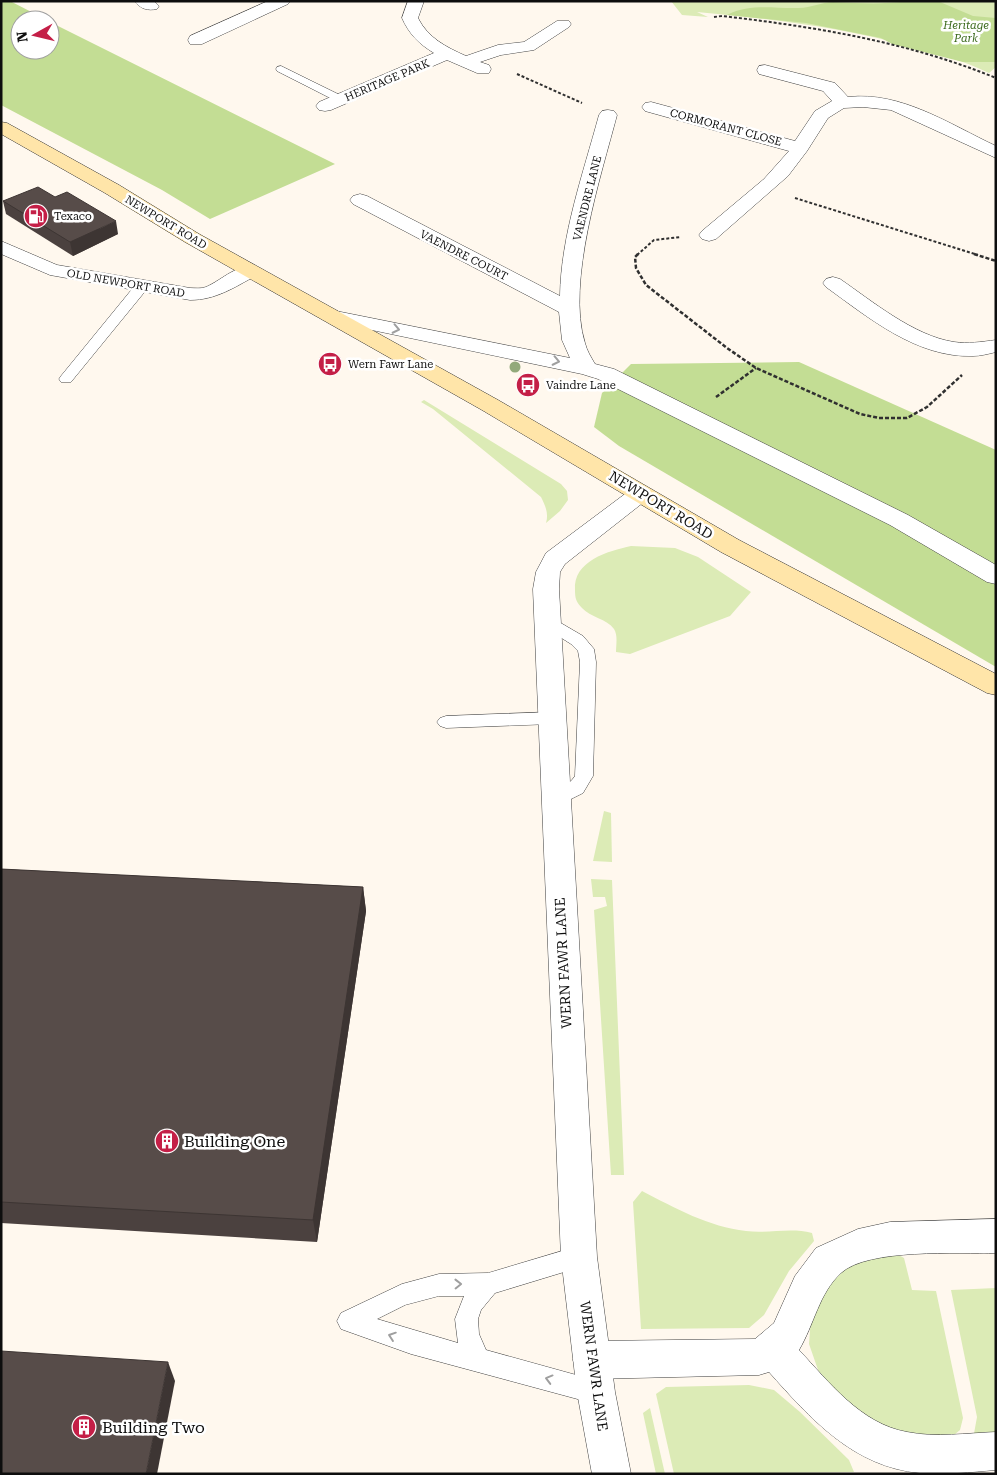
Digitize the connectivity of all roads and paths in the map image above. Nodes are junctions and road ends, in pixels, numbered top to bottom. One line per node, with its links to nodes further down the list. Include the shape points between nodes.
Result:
1 (282, 1): 5 (street)
2 (416, 1): 8 (street, HERITAGE PARK, via 410,18 412,25 428,43)
3 (714, 17): 12 (path, via 787,23 871,38 956,62)
4 (563, 24): 9 (street, via 528,46 498,50)
5 (218, 30): 6 (street); 7 (street)
6 (238, 39)
7 (196, 40)
8 (448, 54): 9 (street, HERITAGE PARK); 13 (street, HERITAGE PARK)
9 (475, 63): 16 (path)
10 (281, 69): 13 (lane)
11 (765, 70): 14 (street, via 829,87)
12 (996, 78)
13 (332, 102)
14 (844, 103): 18 (street, via 821,114); 19 (street, via 895,105)
15 (651, 107): 18 (street, CORMORANT CLOSE)
16 (608, 115): 28 (street, VAENDRE LANE, via 577,235)
17 (1, 127): 25 (main road, NEWPORT ROAD)
18 (800, 148): 20 (street, via 781,173)
19 (996, 153)
20 (764, 188): 22 (street); 24 (path)
21 (360, 200): 28 (street, VAENDRE COURT)
22 (709, 235): 32 (path, via 654,240 635,257 636,268 646,285)
23 (6, 254): 27 (street, OLD NEWPORT ROAD, via 66,273)
24 (996, 261)
25 (250, 271): 27 (street, OLD NEWPORT ROAD, via 201,294); 29 (main road, NEWPORT ROAD)
26 (833, 283): 30 (street, via 924,340 964,350)
27 (142, 286): 33 (lane)
28 (569, 309): 31 (street, VAENDRE LANE, via 573,342)
29 (331, 316): 31 (street, NEWPORT ROAD, one-way to 31); 35 (main road, NEWPORT ROAD)
30 (989, 348): 32 (path, via 916,417 898,420 860,414)
31 (587, 368): 34 (street, NEWPORT ROAD)
32 (756, 368): 34 (path)
33 (66, 379)
34 (690, 415): 36 (street, NEWPORT ROAD, via 899,520)
35 (641, 493): 37 (street, WERN FAWR LANE, via 555,559 548,572); 38 (main road, NEWPORT ROAD, via 730,546)
36 (996, 576)
37 (547, 621): 39 (street, WERN FAWR LANE); 41 (lane, via 577,640 586,650 588,662 584,776 577,788)
38 (996, 686)
39 (551, 718): 40 (lane); 41 (street, WERN FAWR LANE)
40 (446, 722)
41 (555, 800): 43 (street, WERN FAWR LANE)
42 (996, 1236): 45 (street, via 890,1239 858,1246 829,1260 808,1288 787,1336)
43 (579, 1257): 44 (lane); 47 (street, WERN FAWR LANE)
44 (488, 1284): 46 (lane, via 470,1306 466,1324 468,1343); 46 (lane, one-way to 44, via 349,1321 402,1295 439,1284)
45 (773, 1349): 47 (street, via 759,1357); 48 (street, via 836,1416 867,1438 897,1450 939,1454)
46 (478, 1360): 47 (lane, one-way to 46)
47 (594, 1376): 49 (street, WERN FAWR LANE)
48 (996, 1451)
49 (612, 1474)

